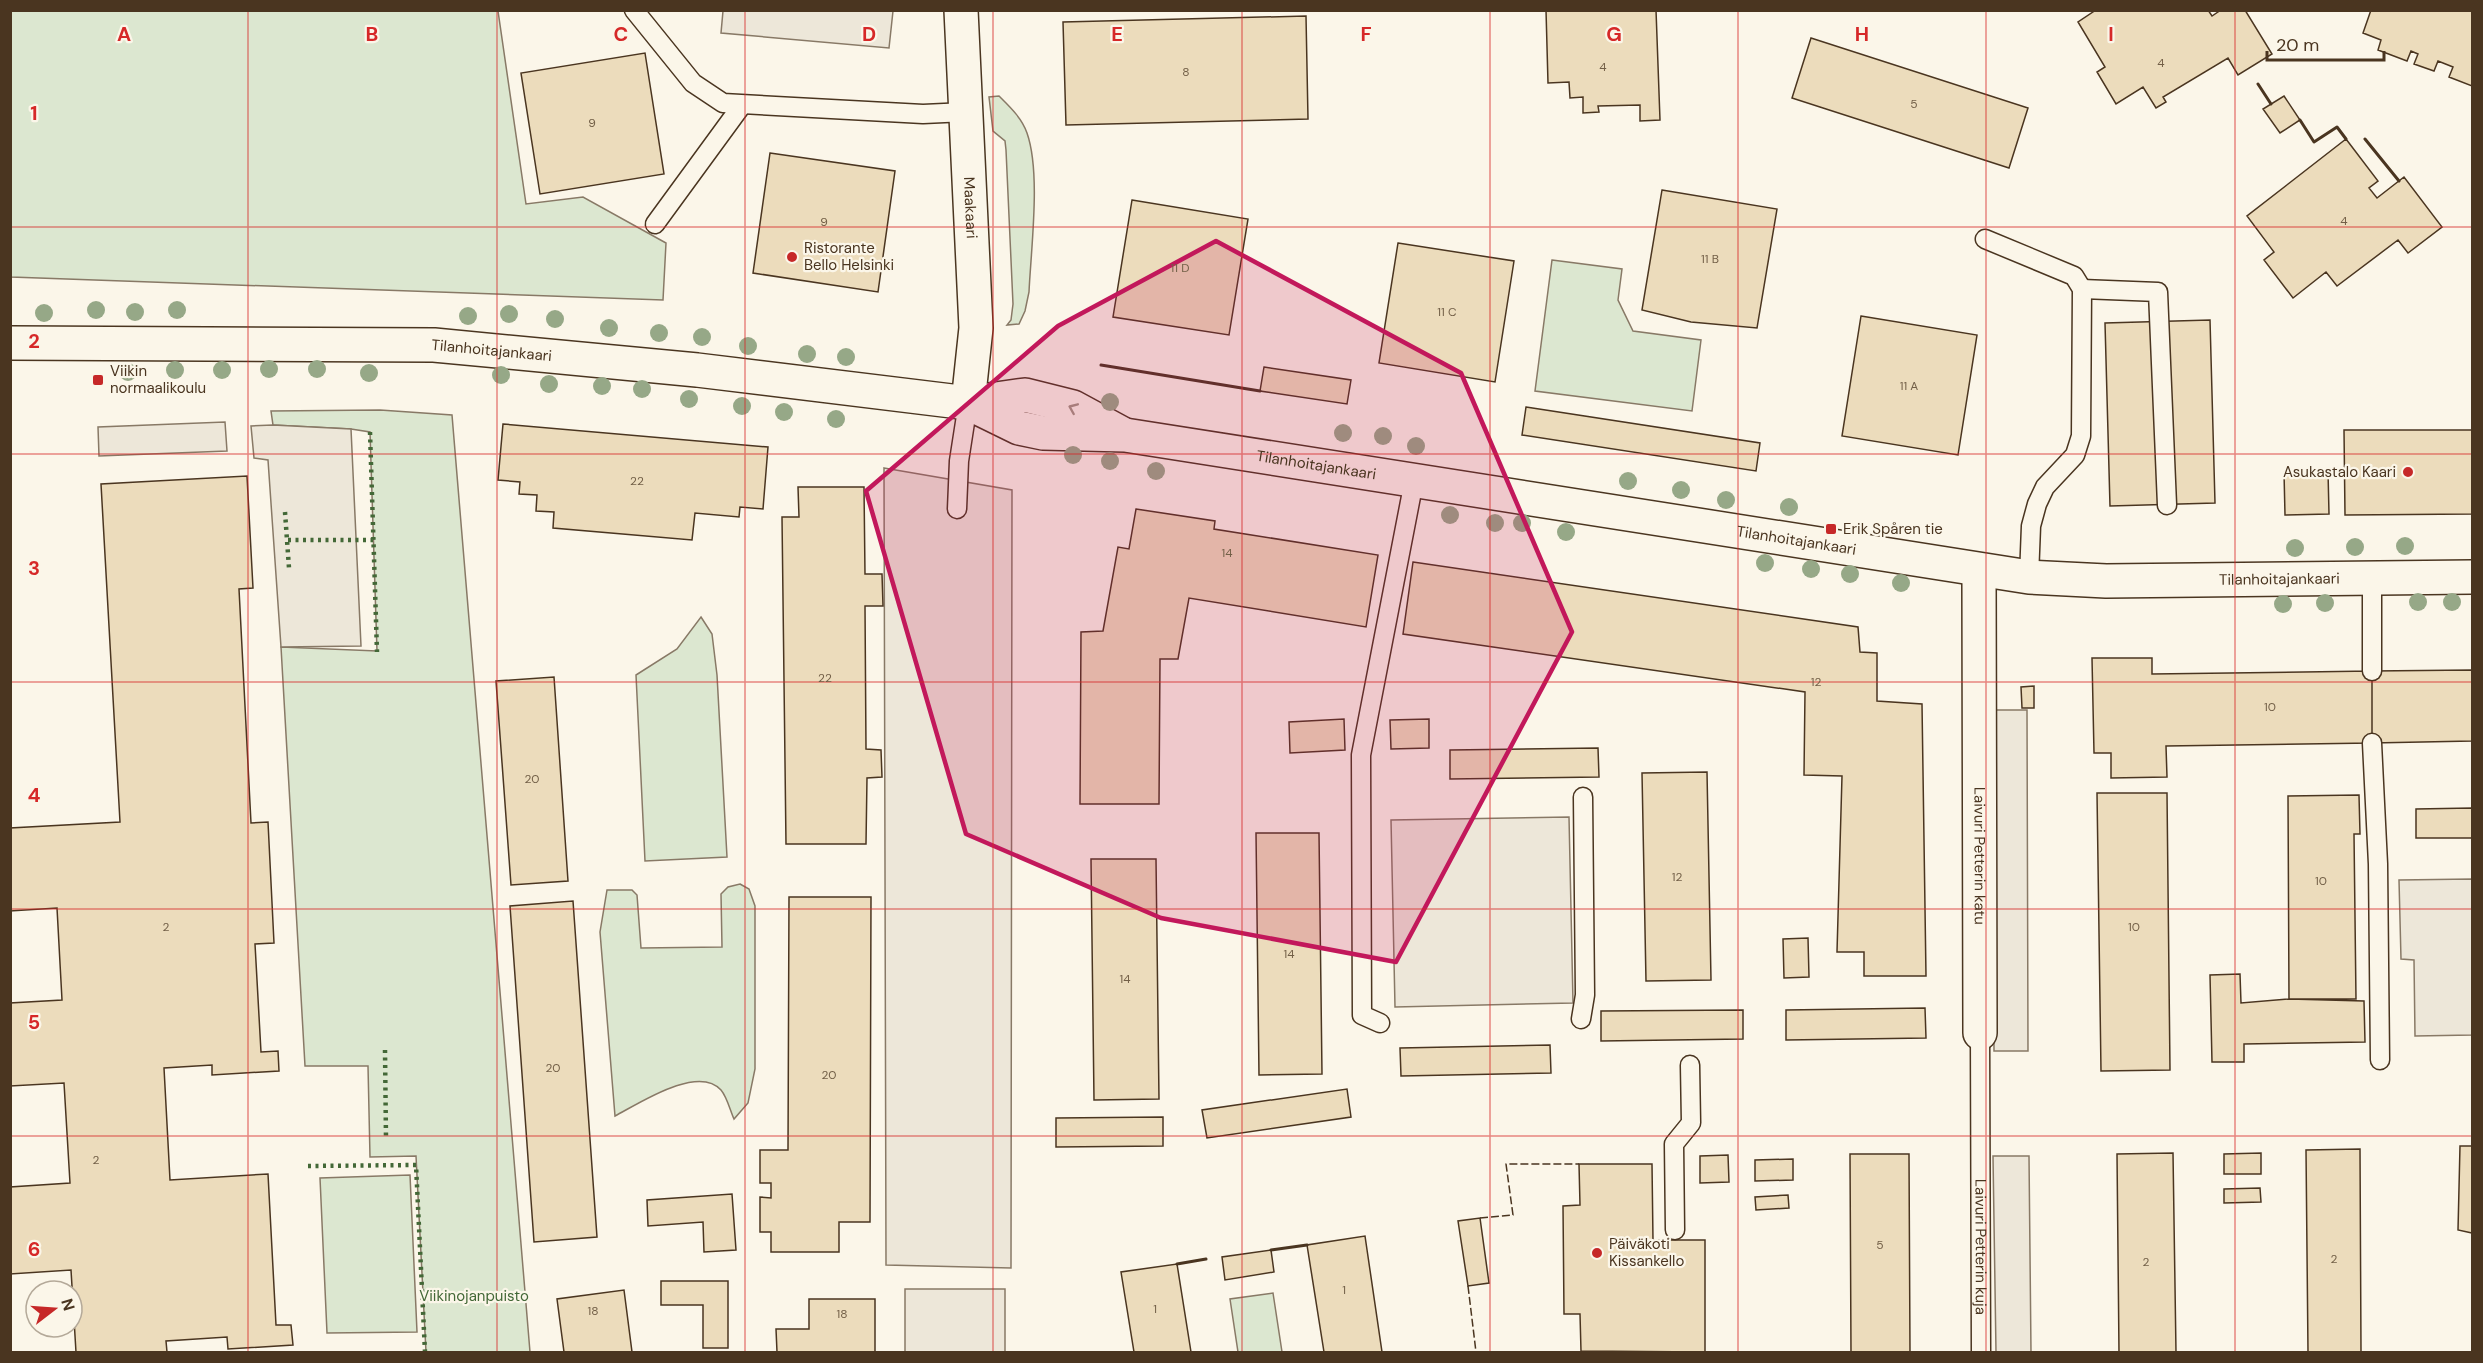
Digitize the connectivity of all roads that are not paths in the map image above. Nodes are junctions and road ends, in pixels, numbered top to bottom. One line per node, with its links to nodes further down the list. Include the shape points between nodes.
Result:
1 (634, 10): 3 (lane, via 693,83 723,103)
2 (961, 10): 4 (street, Maakaari)
3 (742, 105): 4 (lane, via 922,114); 5 (lane)
4 (966, 112): 9 (street, Maakaari, via 976,328)
5 (655, 224)
6 (1985, 239): 7 (lane, via 2074,276)
7 (2082, 289): 11 (lane, via 2158,292); 15 (lane, via 2081,436 2075,455 2045,487 2037,504 2031,526)
8 (10, 343): 9 (street, Tilanhoitajankaari, via 435,345 685,369)
9 (968, 403): 10 (street, Tilanhoitajankaari, via 1025,395 1073,407 1125,435); 12 (lane)
10 (1414, 481): 13 (street, Tilanhoitajankaari); 21 (lane, via 1361,755 1362,1015)
11 (2167, 505)
12 (957, 509)
13 (1979, 571): 15 (street, Tilanhoitajankaari); 22 (street, Laivuri Petterin katu)
14 (2472, 577): 16 (street, Tilanhoitajankaari)
15 (2029, 578): 16 (street, Tilanhoitajankaari)
16 (2372, 578): 17 (lane)
17 (2372, 671)
18 (2372, 743): 23 (lane)
19 (1582, 797): 20 (lane, via 1586,995)
20 (1581, 1019)
21 (1380, 1023)
22 (1980, 1033): 25 (lane, Laivuri Petterin katu)
23 (2380, 1060)
24 (1690, 1065): 26 (lane, via 1691,1123 1674,1144)
25 (1981, 1141): 27 (lane, Laivuri Petterin kuja)
26 (1675, 1230)
27 (1981, 1353)

